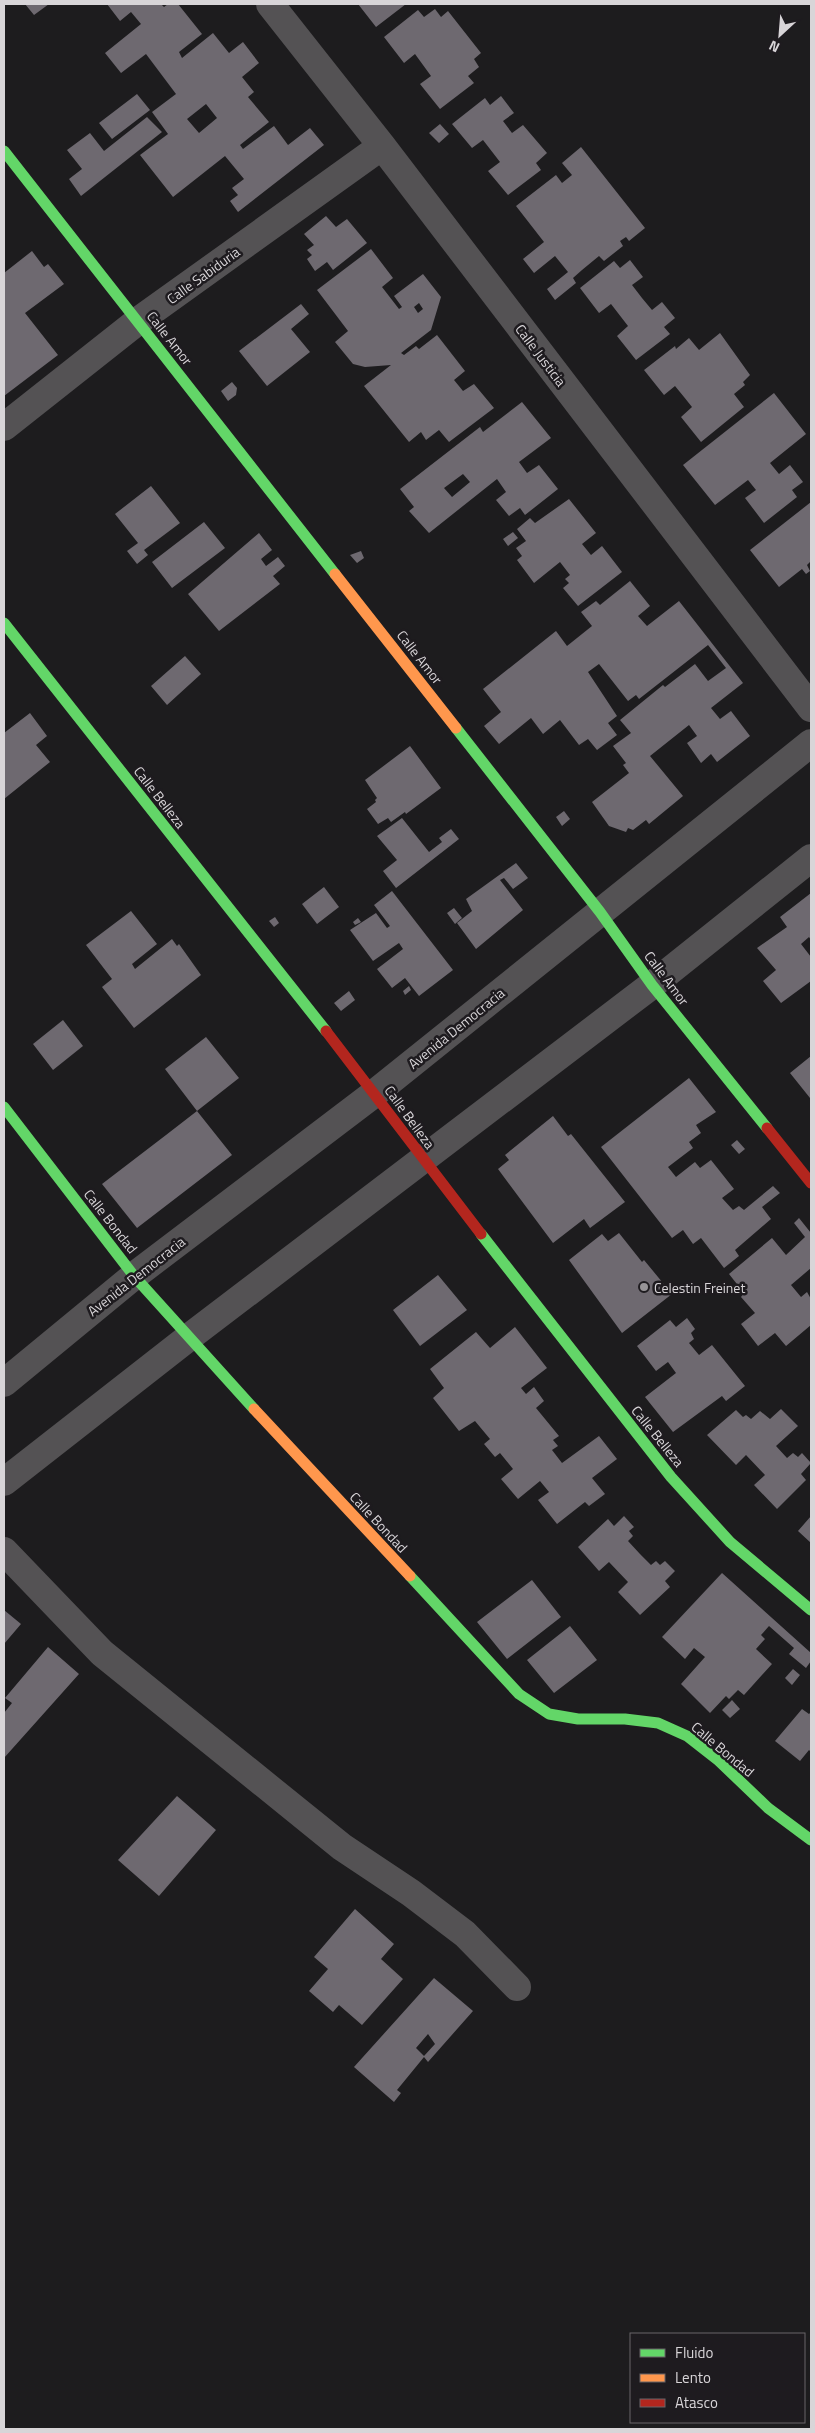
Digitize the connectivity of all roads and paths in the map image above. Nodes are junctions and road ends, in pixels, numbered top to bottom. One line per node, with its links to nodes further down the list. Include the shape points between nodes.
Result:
1 (270, 4): 2 (street, Calle Justicia)
2 (382, 146): 4 (street, Calle Sabiduria); 7 (street, Calle Justicia)
3 (4, 151): 4 (street, Calle Amor)
4 (138, 321): 5 (street, Calle Sabiduria); 10 (street, Calle Amor)
5 (4, 427)
6 (4, 623): 12 (street, Calle Belleza)
7 (811, 708)
8 (811, 743): 10 (street, Avenida Democracia)
9 (811, 858): 11 (street)
10 (600, 912): 11 (street, Calle Amor); 12 (street, Avenida Democracia)
11 (652, 985): 14 (street); 15 (street, Calle Amor)
12 (375, 1093): 14 (street, Calle Belleza); 16 (street, Avenida Democracia)
13 (4, 1107): 16 (street, Calle Bondad)
14 (423, 1160): 17 (street); 21 (street, Calle Belleza, via 671,1477 730,1542)
15 (811, 1183)
16 (134, 1276): 17 (street, Calle Bondad); 18 (street, Avenida Democracia)
17 (188, 1338): 19 (street); 22 (street, Calle Bondad, via 519,1694 549,1714 578,1719 658,1723 686,1736 719,1761 768,1808)
18 (4, 1383)
19 (4, 1482)
20 (4, 1551): 23 (street, via 102,1653 342,1846 465,1934)
21 (811, 1610)
22 (811, 1840)
23 (517, 1987)

